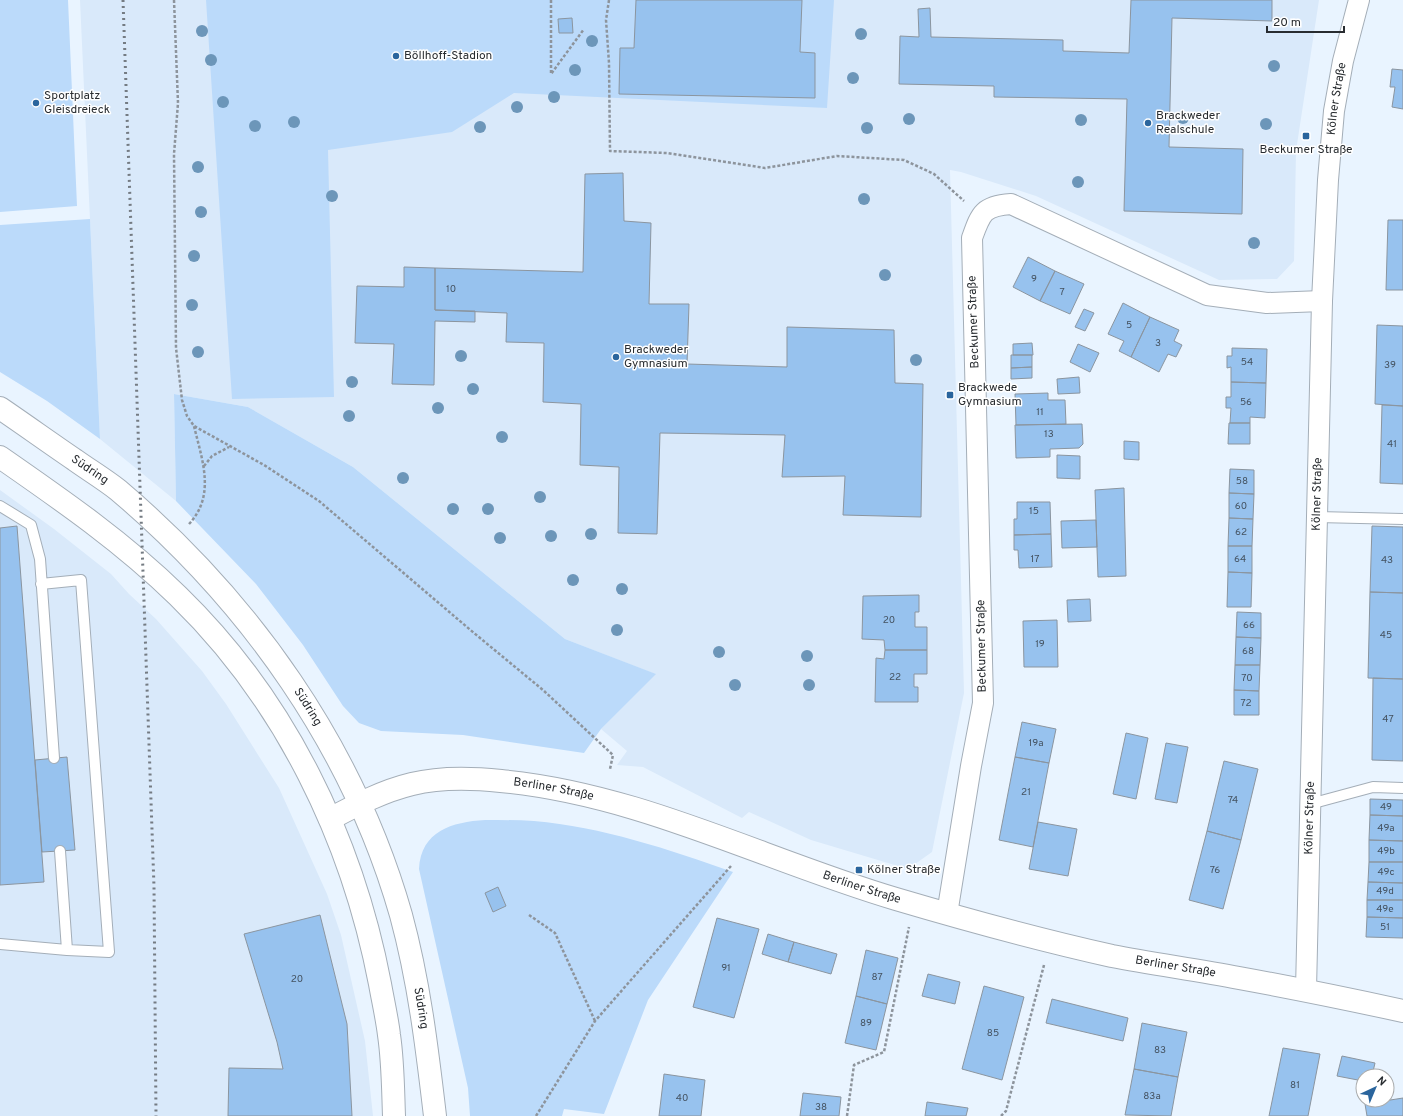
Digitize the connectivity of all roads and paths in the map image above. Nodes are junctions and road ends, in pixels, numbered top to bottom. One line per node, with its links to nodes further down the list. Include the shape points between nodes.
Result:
1 (174, 0): 9 (path, via 178,103 174,154 176,348 182,400 186,416)
2 (551, 0): 5 (path, via 552,74)
3 (609, 0): 6 (path, via 606,20 610,151 667,153 765,168 837,156 904,160 934,174)
4 (1359, 0): 7 (street, Kölner Straße, via 1343,61 1334,111)
5 (584, 29)
6 (980, 215): 7 (street, via 995,205 1011,204 1207,295 1267,303); 26 (street, Beckumer Straße, via 972,238 984,703 970,766)
7 (1322, 301): 14 (street, Kölner Straße)
8 (0, 408): 21 (main road, Südring, via 116,489 174,540 215,583 277,659 326,739)
9 (194, 426): 10 (path); 12 (path)
10 (229, 447): 12 (path, via 212,456); 19 (path, via 264,465 319,501 543,690 613,756)
11 (0, 457): 23 (main road, via 88,518 132,555 178,596 221,643 260,693 288,736)
12 (204, 466): 16 (path, via 205,494 195,518)
13 (0, 506): 17 (lane, via 31,525 40,559)
14 (1317, 517): 15 (lane); 22 (street, Kölner Straße)
15 (1403, 519)
16 (189, 524)
17 (41, 584): 18 (lane); 30 (lane, via 81,580 109,952)
18 (54, 758)
19 (610, 769)
20 (1403, 788): 22 (lane, via 1373,787)
21 (360, 803): 23 (main road, Berliner Straße); 26 (main road, Berliner Straße, via 410,784 429,781 500,780 549,787 617,803 683,824 833,880); 36 (main road, Südring, via 401,915 424,1017)
22 (1310, 804): 32 (street, Kölner Straße)
23 (330, 819): 35 (main road, via 357,890 374,953 390,1035)
24 (60, 851): 30 (lane)
25 (731, 866): 34 (path)
26 (947, 914): 32 (main road, Berliner Straße, via 1112,955)
27 (529, 915): 34 (path, via 555,933)
28 (910, 926): 38 (path, via 884,1052 854,1065)
29 (0, 944): 30 (lane)
30 (67, 950)
31 (1044, 965): 39 (path, via 1006,1112)
32 (1306, 990): 33 (main road, Berliner Straße)
33 (1403, 1011)
34 (595, 1021): 37 (path)
35 (394, 1116)
36 (434, 1116)
37 (536, 1116)
38 (847, 1116)
39 (1001, 1116)

